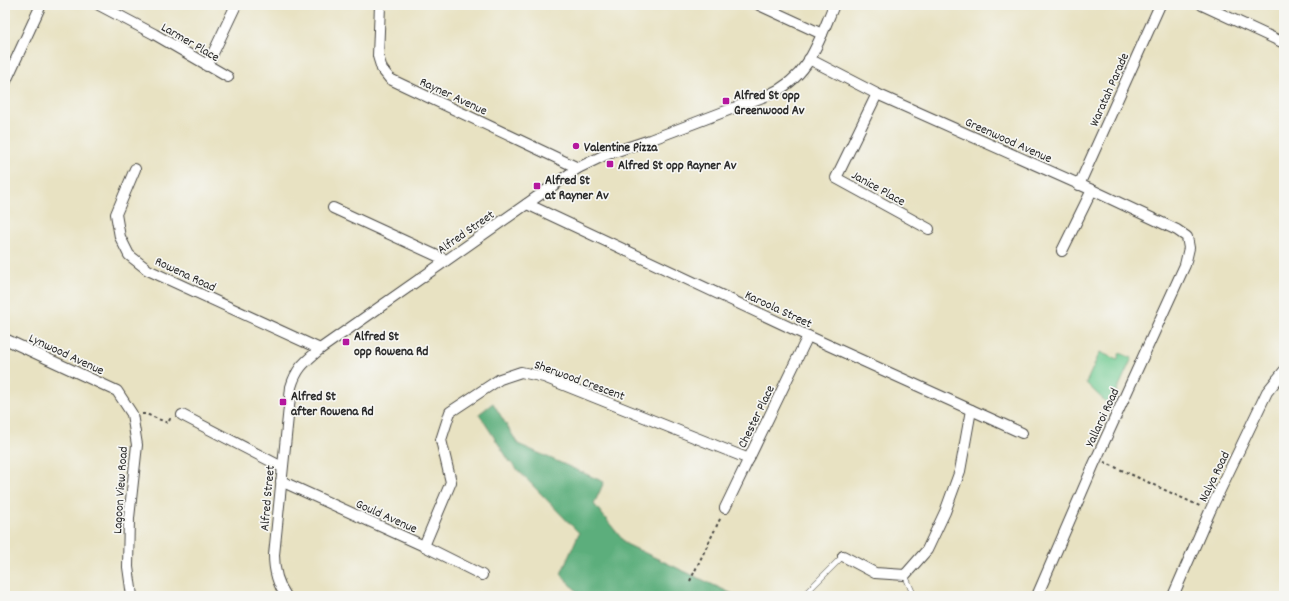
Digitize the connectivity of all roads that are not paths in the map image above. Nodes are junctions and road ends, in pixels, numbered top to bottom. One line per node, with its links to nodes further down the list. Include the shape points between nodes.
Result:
1 (41, 5): 14 (street)
2 (99, 5): 12 (street, Larmer Place)
3 (236, 5): 12 (street)
4 (380, 5): 17 (street, Rayner Avenue, via 378,56 382,69 390,79)
5 (759, 5): 9 (street)
6 (834, 5): 9 (street, Alfred Street)
7 (1160, 5): 18 (street, Waratah Parade)
8 (1202, 5): 10 (street)
9 (822, 34): 11 (street, Alfred Street)
10 (1284, 43)
11 (810, 59): 15 (street, Greenwood Avenue); 17 (street, Alfred Street, via 795,78 775,92 657,138 605,155)
12 (207, 66): 13 (street, Larmer Place)
13 (228, 77)
14 (5, 83)
15 (878, 94): 18 (street, Greenwood Avenue); 22 (street, Janice Place, via 836,178)
16 (135, 168): 28 (street, Rowena Road, via 116,214 120,237 129,255 148,270)
17 (578, 168): 20 (street, Alfred Street)
18 (1079, 184): 19 (street, Greenwood Avenue)
19 (1092, 190): 23 (street, Greenwood Avenue, via 1177,230 1187,237); 24 (street)
20 (527, 204): 25 (street, Alfred Street); 26 (street, Karoola Street)
21 (333, 208): 25 (street)
22 (929, 229)
23 (1189, 248): 46 (street, Yallaroi Road, via 1185,265 1096,459)
24 (1062, 251)
25 (446, 260): 28 (street, Alfred Street)
26 (808, 336): 31 (street, Karoola Street); 34 (street, Chester Place)
27 (5, 339): 30 (street, Lynwood Avenue)
28 (320, 349): 35 (street, Alfred Street, via 297,370 292,382)
29 (1284, 371): 47 (street, Nalya Road, via 1267,392)
30 (117, 391): 42 (street, Lagoon View Road, via 132,414 137,445 129,518 128,567)
31 (971, 410): 33 (street, Karoola Street); 41 (street, via 960,472 945,512 927,550)
32 (182, 415): 35 (street)
33 (1022, 433)
34 (749, 459): 37 (street, Chester Place); 38 (street, Sherwood Crescent, via 544,377 521,372 500,379 450,412 441,440 451,482)
35 (282, 466): 36 (street, Alfred Street)
36 (281, 481): 38 (street, Gould Avenue); 43 (street, Alfred Street, via 274,568)
37 (726, 508)
38 (424, 546): 40 (street, Gould Avenue)
39 (843, 556): 41 (street, via 875,573); 44 (lane)
40 (482, 575)
41 (905, 575): 45 (lane)
42 (132, 596)
43 (286, 596)
44 (803, 596)
45 (914, 596)
46 (1037, 596)
47 (1173, 596)

